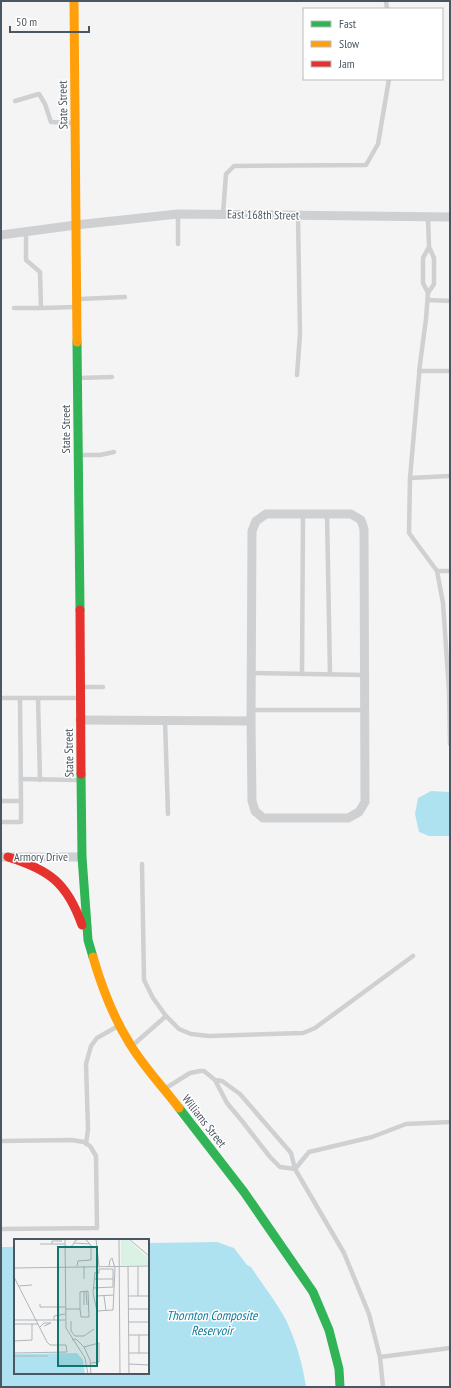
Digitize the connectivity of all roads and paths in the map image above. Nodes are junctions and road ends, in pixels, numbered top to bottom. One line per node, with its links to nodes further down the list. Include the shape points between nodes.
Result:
1 (74, 1): 4 (street, State Street)
2 (389, 80): 6 (lane, via 378,144 366,164 234,166 226,174)
3 (15, 101): 4 (lane, via 39,94 51,122)
4 (75, 123): 10 (street, State Street)
5 (178, 214): 6 (street, East 168th Street); 10 (street, East 168th Street); 13 (lane)
6 (223, 214): 7 (street, East 168th Street)
7 (298, 216): 8 (street, East 168th Street); 24 (lane, via 300,334)
8 (428, 217): 9 (street, East 168th Street); 14 (lane)
9 (450, 217)
10 (76, 225): 11 (street, East 168th Street); 19 (street, State Street)
11 (26, 232): 12 (street, East 168th Street); 21 (lane, via 26,260 40,272)
12 (1, 235)
13 (178, 244)
14 (429, 246): 15 (lane, via 423,258 423,283); 15 (lane, via 434,258 434,284)
15 (428, 293): 17 (lane)
16 (125, 297): 19 (lane)
17 (428, 300): 18 (lane); 22 (lane)
18 (450, 301)
19 (76, 303): 21 (lane); 26 (street, State Street)
20 (14, 308): 21 (lane)
21 (41, 308)
22 (419, 371): 23 (lane); 30 (lane)
23 (450, 371)
24 (297, 375)
25 (112, 377): 26 (lane)
26 (77, 378): 28 (street, State Street)
27 (114, 452): 28 (lane)
28 (78, 455): 39 (street, State Street)
29 (450, 476): 30 (lane)
30 (410, 478): 33 (lane, via 409,533)
31 (303, 514): 32 (street); 35 (street, via 266,514 256,521 252,531); 36 (lane)
32 (327, 514): 37 (lane); 38 (street, via 351,514 360,520 364,529)
33 (437, 571): 34 (lane); 50 (lane, via 443,603)
34 (450, 571)
35 (252, 673): 36 (lane); 45 (street)
36 (302, 674): 37 (lane)
37 (330, 674): 38 (lane)
38 (365, 675): 46 (street)
39 (80, 687): 40 (lane); 44 (street, State Street)
40 (103, 687)
41 (1, 698): 42 (lane)
42 (20, 698): 43 (lane); 51 (lane)
43 (38, 698): 44 (lane); 52 (lane)
44 (80, 698): 47 (street, State Street)
45 (252, 710): 46 (lane); 49 (street)
46 (365, 710): 49 (street, via 365,802 359,812 348,818 263,818 255,811 252,801)
47 (80, 720): 48 (street); 53 (street, State Street)
48 (165, 720): 49 (street); 56 (lane)
49 (252, 721)
50 (450, 744)
51 (21, 779): 52 (lane); 55 (lane)
52 (40, 780): 53 (lane)
53 (81, 780): 59 (street, State Street)
54 (1, 801): 55 (lane)
55 (21, 801): 57 (lane, via 21,822)
56 (168, 814)
57 (1, 822)
58 (4, 857): 59 (street, Armory Drive); 61 (street, via 37,867 50,875 67,893 77,910)
59 (82, 857): 61 (street, Williams Street)
60 (142, 864): 63 (lane, via 144,980)
61 (88, 940): 64 (street, Williams Street, via 100,985)
62 (413, 956): 63 (lane, via 315,1028 303,1033 209,1036 191,1034 179,1029)
63 (166, 1016): 65 (lane)
64 (119, 1025): 65 (street, Williams Street); 70 (lane, via 97,1038 91,1046 86,1064)
65 (131, 1046): 67 (street, Williams Street)
66 (216, 1080): 67 (lane, via 200,1071 190,1073); 71 (lane, via 222,1081 240,1094 291,1153); 71 (lane, via 227,1102 270,1157 280,1167)
67 (164, 1089): 75 (street, Williams Street, via 244,1192 313,1292 329,1330 339,1369)
68 (450, 1122): 71 (lane, via 406,1124 372,1138 309,1152)
69 (1, 1141): 70 (lane, via 72,1140)
70 (86, 1144): 72 (lane, via 96,1156 97,1228)
71 (295, 1169): 74 (lane, via 344,1253 369,1314)
72 (1, 1228)
73 (450, 1348): 74 (lane)
74 (380, 1357): 76 (lane)
75 (340, 1387)
76 (383, 1387)

